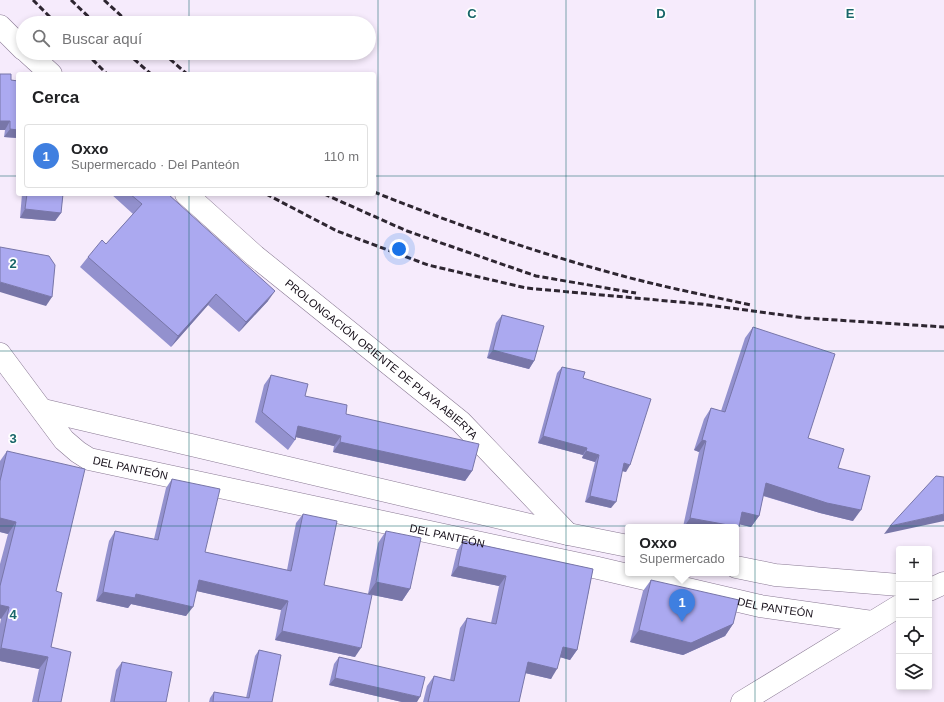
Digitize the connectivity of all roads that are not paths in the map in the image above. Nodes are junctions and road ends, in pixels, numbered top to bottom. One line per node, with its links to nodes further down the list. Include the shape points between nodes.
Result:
1 (0, 26): 2 (street)
2 (16, 41)
3 (36, 60): 4 (street)
4 (50, 72)
5 (188, 196): 8 (street, PROLONGACIÓN ORIENTE DE PLAYA ABIERTA, via 255,256 461,422)
6 (0, 354): 7 (street, DEL PANTEÓN)
7 (43, 410): 8 (street); 11 (street, DEL PANTEÓN, via 64,440 89,459)
8 (568, 534): 9 (street)
9 (625, 545)
10 (739, 568): 13 (street, via 775,575)
11 (625, 574)
12 (632, 576): 15 (street, DEL PANTEÓN, via 760,606)
13 (896, 585)
14 (896, 608): 15 (street)
15 (872, 622): 16 (street)
16 (742, 702)

